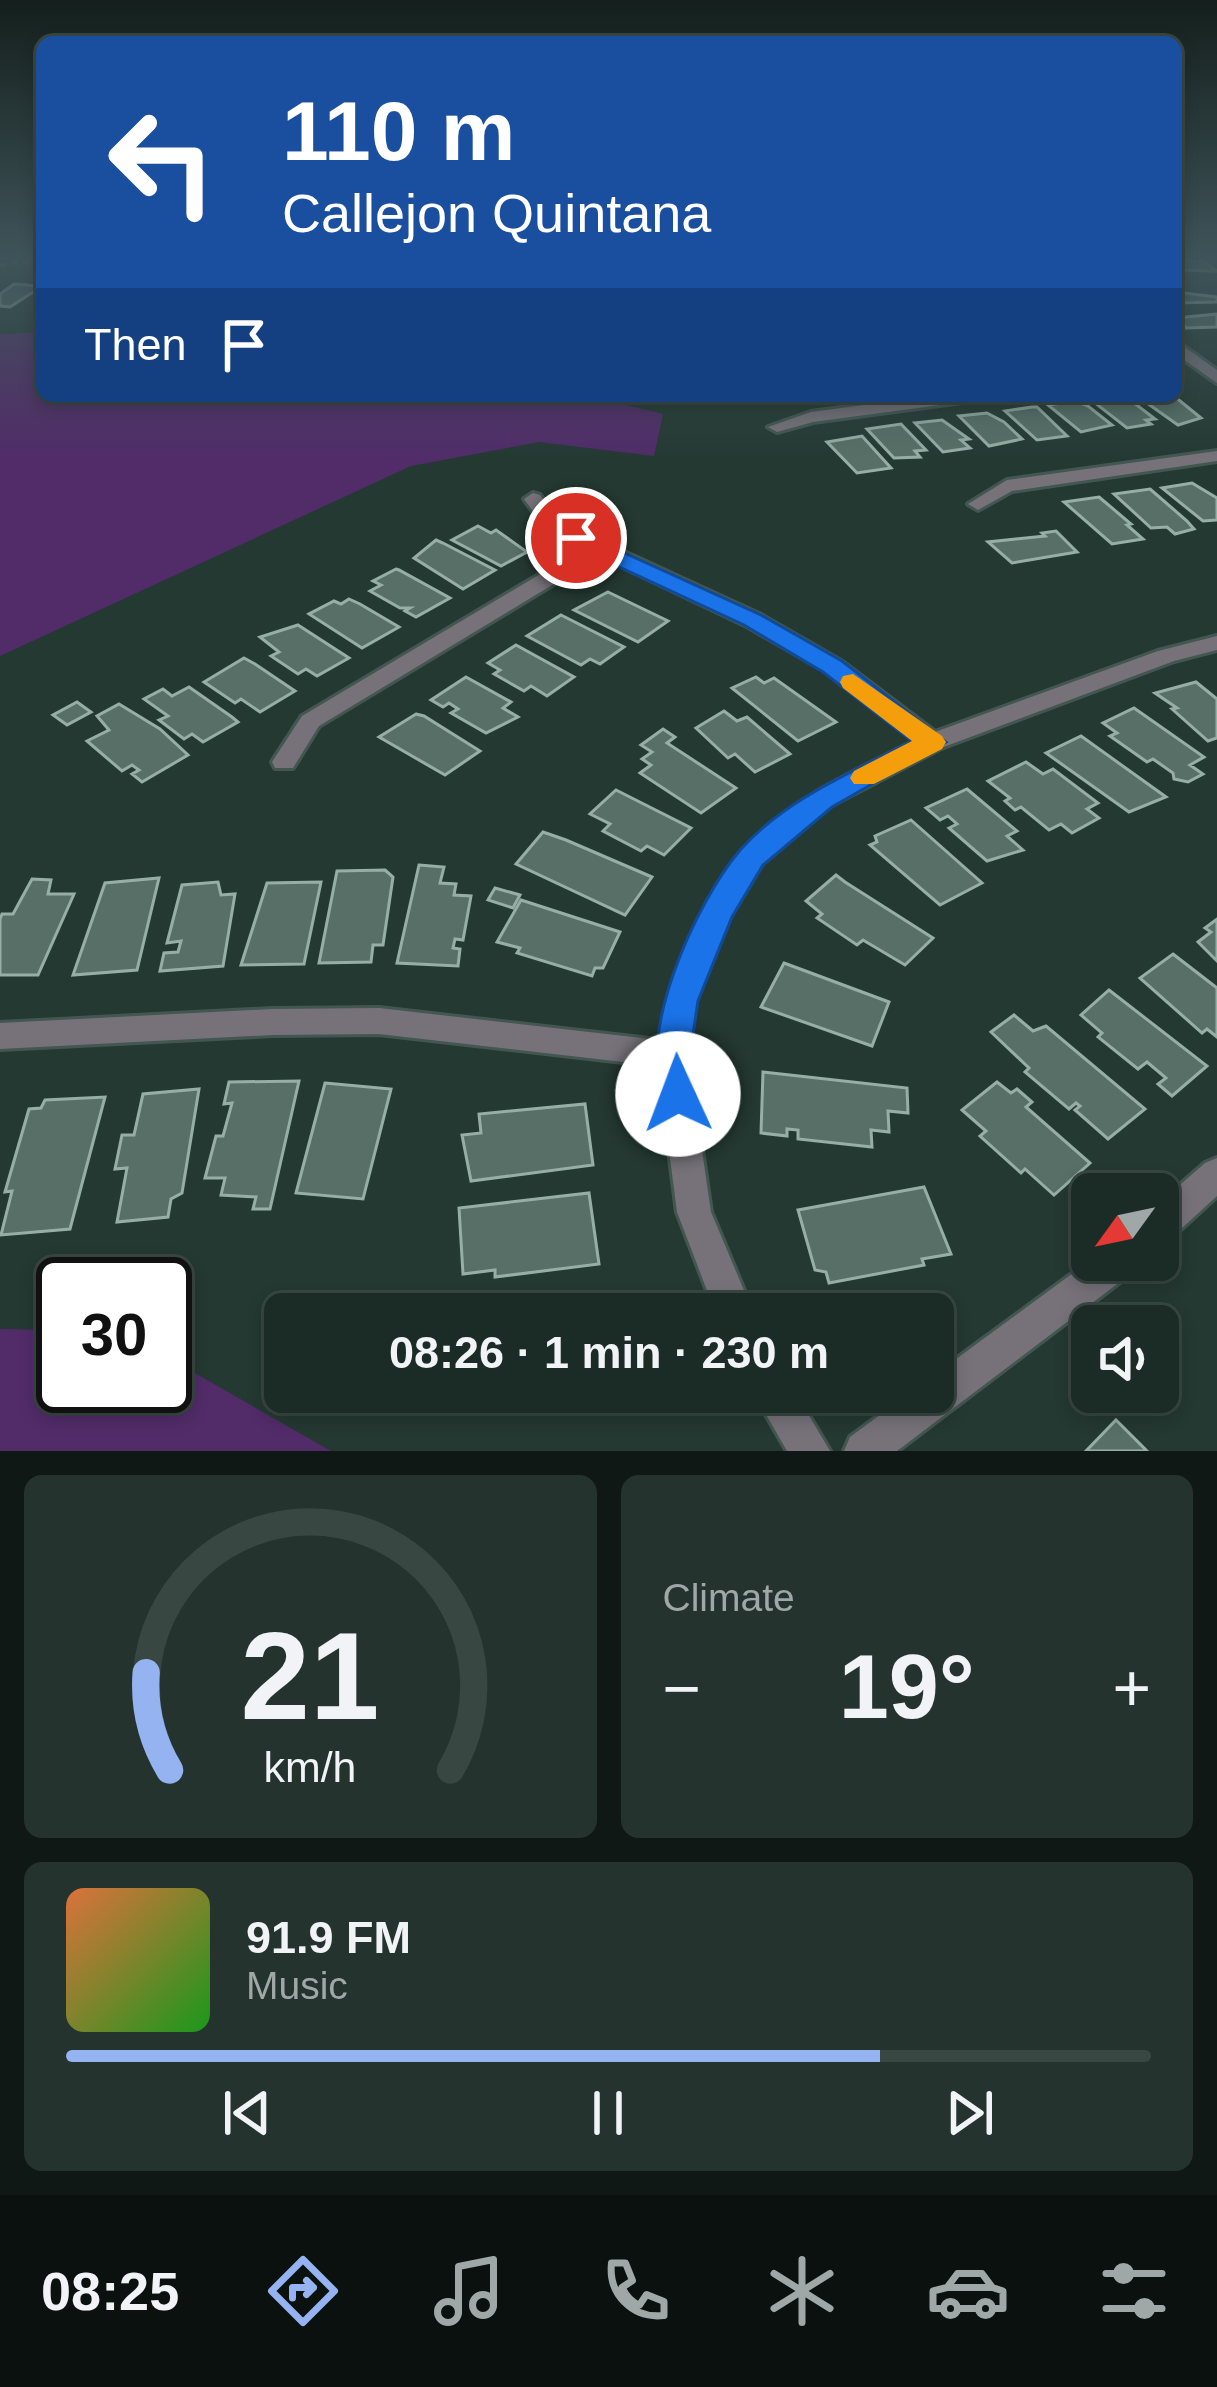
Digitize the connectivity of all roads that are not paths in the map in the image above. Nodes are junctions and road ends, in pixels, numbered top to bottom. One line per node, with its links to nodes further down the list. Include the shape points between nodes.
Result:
1 (1182, 351): 2 (street)
2 (1211, 374)
3 (925, 402): 4 (street)
4 (778, 427)
5 (1217, 456): 7 (street, via 1006,486)
6 (532, 499): 8 (street, via 554,527)
7 (978, 504)
8 (598, 549): 10 (street, via 753,620 832,666); 11 (street, via 310,722)
9 (1217, 643): 10 (street)
10 (932, 742): 13 (street, via 821,800 752,857 681,1001)
11 (284, 762)
12 (0, 1036): 13 (street, via 379,1021)
13 (672, 1055): 17 (street, via 694,1212)
14 (1217, 1174): 15 (street)
15 (1179, 1208)
16 (1092, 1281): 20 (street)
17 (727, 1293)
18 (786, 1413): 19 (street)
19 (810, 1451)
20 (864, 1451)

